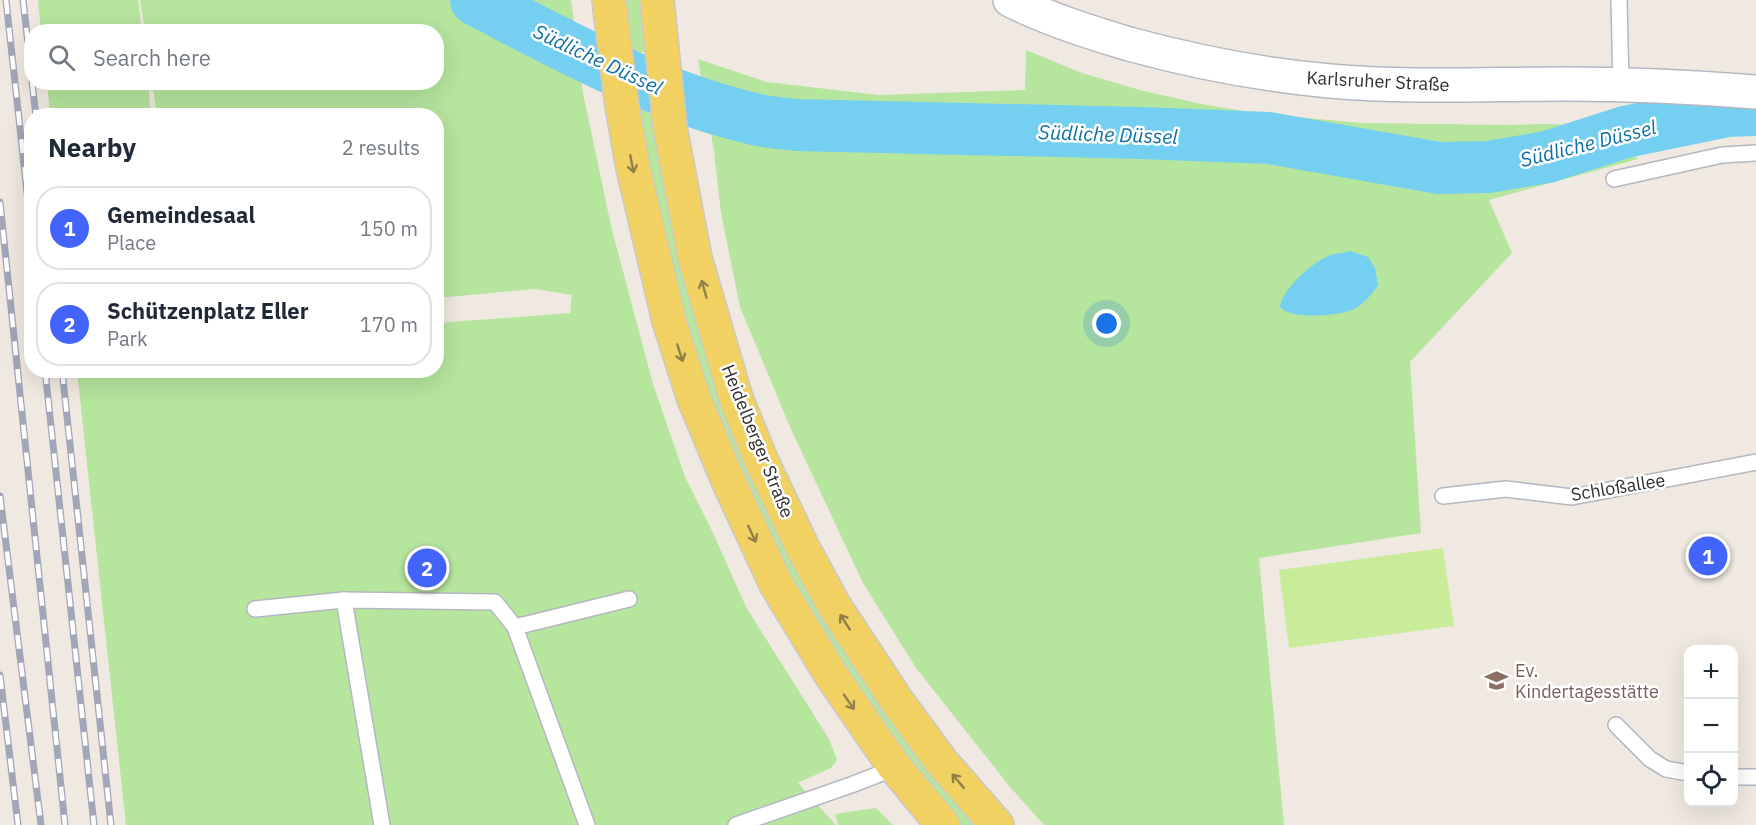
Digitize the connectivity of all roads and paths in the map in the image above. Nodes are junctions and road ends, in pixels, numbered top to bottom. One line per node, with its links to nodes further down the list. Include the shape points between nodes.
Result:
1 (657, 0): 24 (main road, Heidelberger Straße, one-way to 1, via 941,761 835,607 762,462 736,399 695,258 670,127)
2 (1010, 0): 5 (main road, Karlsruher Straße, via 1093,33 1230,68 1378,84)
3 (1619, 0): 5 (lane)
4 (610, 15): 16 (main road, one-way to 16, via 633,168 669,321 694,399 776,584 831,675)
5 (1621, 85): 6 (main road, Karlsruher Straße)
6 (1756, 92)
7 (1756, 153): 8 (lane, via 1722,155)
8 (1614, 179)
9 (1756, 462): 10 (lane, Schloßallee, via 1572,497 1506,489)
10 (1443, 496)
11 (628, 599): 14 (lane)
12 (344, 600): 13 (lane); 14 (lane, via 495,602); 20 (lane)
13 (255, 609)
14 (515, 627): 21 (lane)
15 (1616, 725): 17 (lane, via 1650,759 1666,769)
16 (893, 765): 22 (lane, via 882,773); 23 (main road)
17 (1684, 772)
18 (1738, 777): 19 (lane)
19 (1756, 777)
20 (382, 825)
21 (587, 825)
22 (736, 825)
23 (943, 825)
24 (997, 825)

